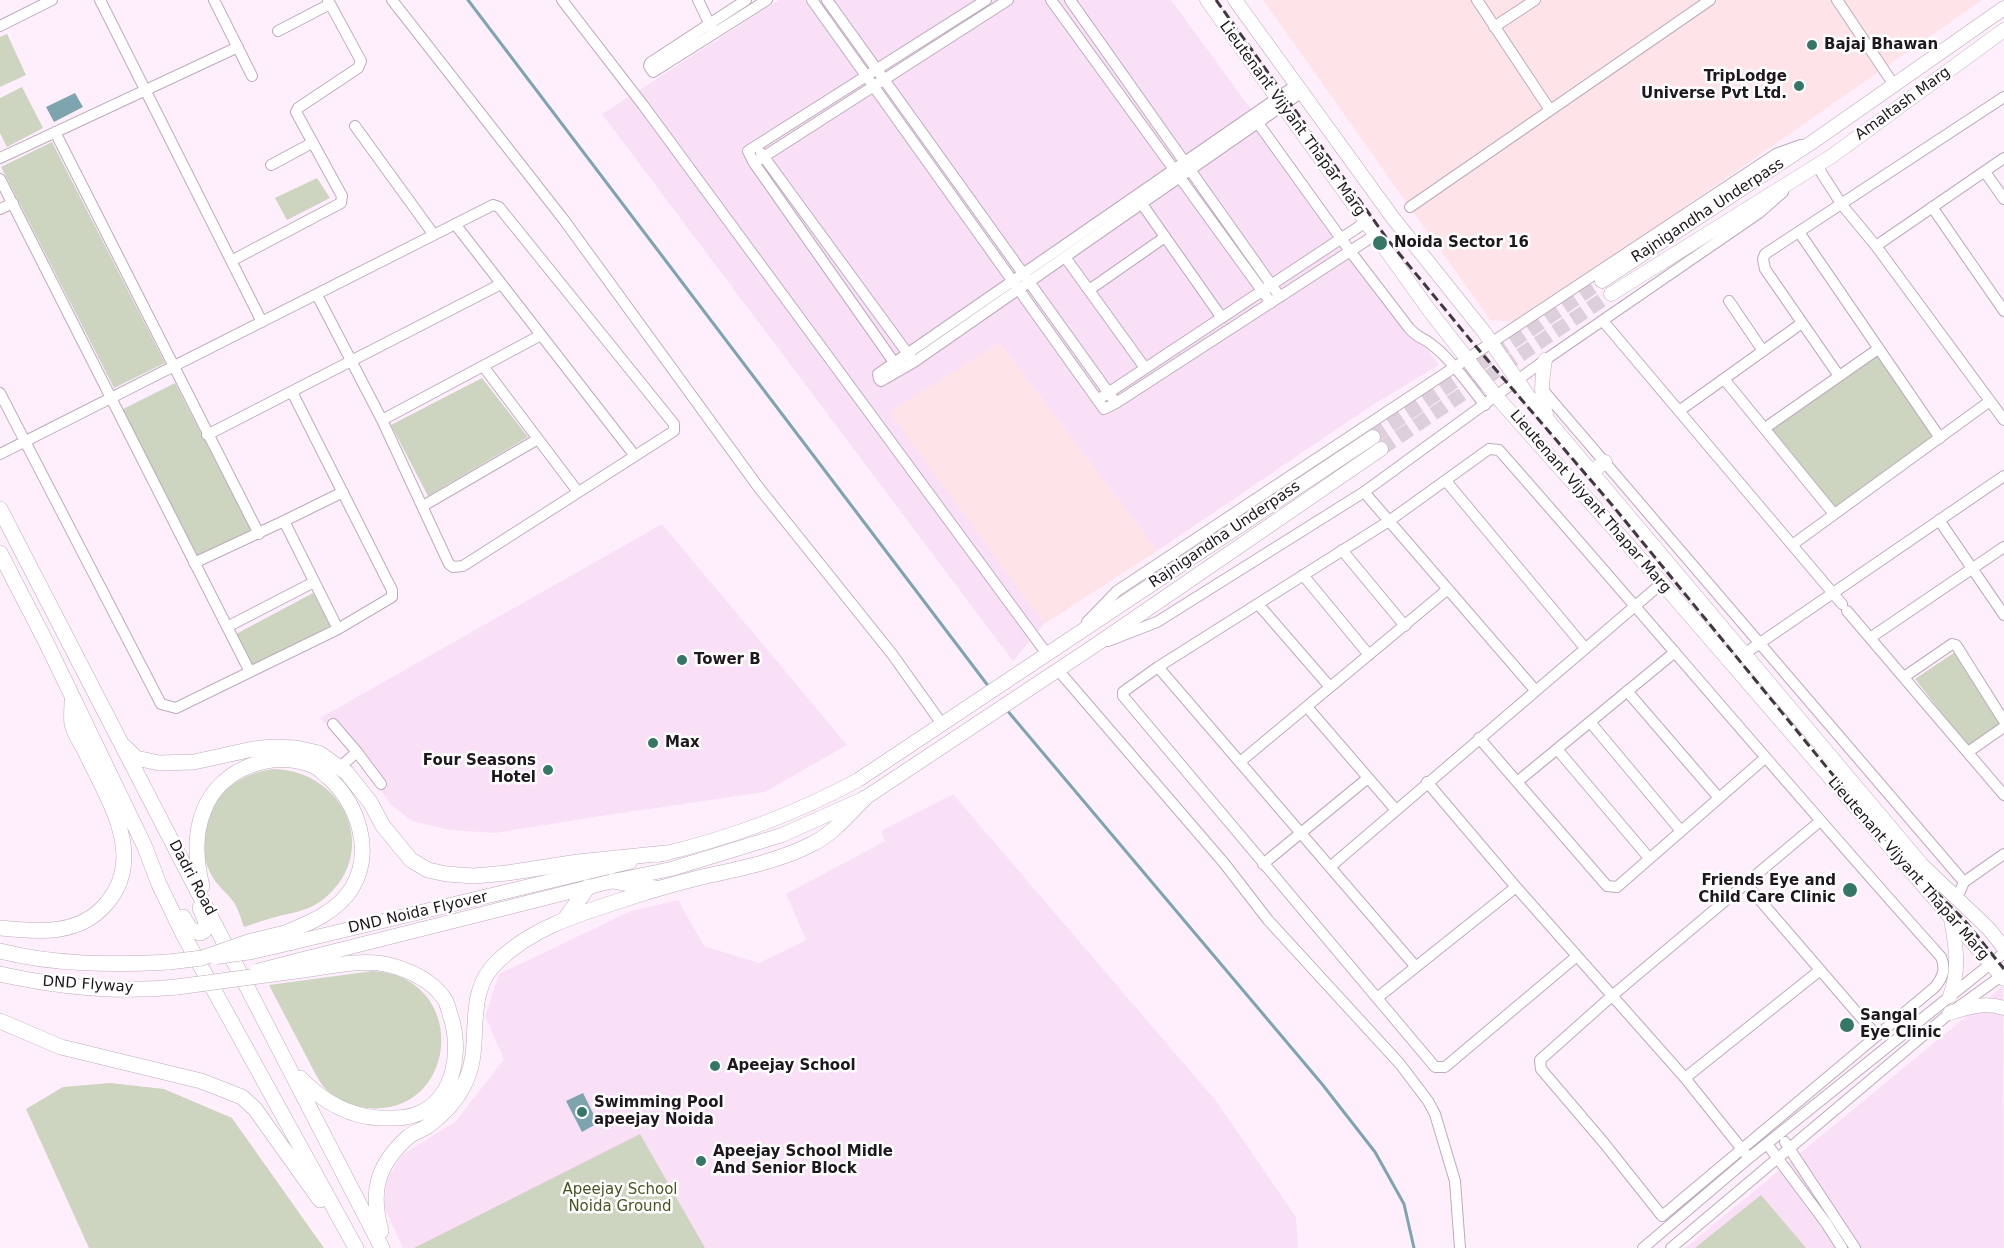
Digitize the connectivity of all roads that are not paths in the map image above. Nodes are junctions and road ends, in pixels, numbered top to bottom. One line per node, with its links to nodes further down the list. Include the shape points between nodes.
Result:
1 (52, 0): 24 (street)
2 (214, 0): 30 (street)
3 (392, 0): 178 (street, via 564,220 759,488)
4 (562, 0): 167 (street)
5 (698, 0): 27 (street)
6 (746, 0): 27 (street)
7 (767, 0): 27 (street)
8 (812, 0): 33 (street)
9 (827, 0): 31 (street)
10 (986, 0): 31 (street)
11 (1008, 0): 34 (street)
12 (1051, 0): 26 (street)
13 (1070, 0): 23 (street)
14 (1207, 0): 42 (main road, Lieutenant Vijyant Thapar Marg)
15 (1235, 0): 38 (main road, Lieutenant Vijyant Thapar Marg)
16 (1477, 0): 25 (street)
17 (1535, 0): 25 (street)
18 (1710, 0): 43 (street)
19 (1837, 0): 35 (street)
20 (103, 1): 39 (street)
21 (329, 2): 29 (street); 48 (street, via 361,61 358,68 297,110)
22 (2004, 8): 35 (main road, Amaltash Marg)
23 (1083, 19): 26 (street); 37 (street)
24 (0, 26)
25 (1494, 27): 43 (street)
26 (1071, 28): 40 (street)
27 (712, 29): 27 (street, via 656,72 649,66 650,63)
28 (2004, 30): 54 (main road, Amaltash Marg)
29 (278, 31)
30 (238, 47): 32 (street); 39 (street)
31 (876, 69): 33 (street); 34 (street)
32 (252, 76)
33 (866, 76): 36 (street); 51 (street, via 756,145 748,152)
34 (884, 80): 36 (street); 77 (street)
35 (1894, 85): 47 (main road, Amaltash Marg)
36 (873, 86): 51 (street); 80 (street)
37 (1132, 87): 40 (street); 53 (street)
38 (1299, 89): 42 (street); 93 (main road, Lieutenant Vijyant Thapar Marg)
39 (146, 90): 46 (street); 76 (street)
40 (1120, 95): 56 (street)
41 (2004, 97): 62 (street)
42 (1281, 102): 44 (street); 66 (main road, Lieutenant Vijyant Thapar Marg)
43 (1550, 110): 63 (street)
44 (1256, 120): 53 (street); 72 (street)
45 (355, 126): 69 (street)
46 (54, 132): 49 (street); 101 (street)
47 (1814, 141): 78 (main road, Rajnigandha Underpass); 93 (street, via 1776,154)
48 (312, 143): 52 (street); 76 (street, via 342,196 341,203)
49 (0, 158)
50 (2004, 158): 55 (street)
51 (759, 160): 96 (street); 96 (street, via 897,366)
52 (271, 165)
53 (1188, 166): 56 (street); 81 (street)
54 (1816, 166): 57 (main road, Amaltash Marg); 62 (street)
55 (1985, 172): 59 (street); 64 (street)
56 (1177, 174): 61 (street); 77 (street); 81 (street)
57 (1801, 176): 83 (main road, Rajnigandha Underpass); 89 (street, via 1759,213)
58 (0, 179): 60 (street)
59 (2004, 199)
60 (13, 203): 65 (street); 112 (street)
61 (1142, 204): 71 (street); 75 (street)
62 (1842, 205): 68 (street); 73 (street)
63 (1410, 207)
64 (1932, 207): 73 (street); 87 (street)
65 (0, 209)
66 (1366, 222): 70 (main road, Lieutenant Vijyant Thapar Marg); 72 (street)
67 (455, 224): 69 (street); 79 (street); 127 (street, via 491,205 499,207 674,424 673,433)
68 (1799, 232): 91 (street, via 1763,259); 94 (street)
69 (434, 234): 84 (street)
70 (1375, 235): 74 (street); 97 (main road, Lieutenant Vijyant Thapar Marg)
71 (1165, 237): 82 (street); 88 (street)
72 (1341, 239): 74 (street); 81 (street)
73 (1876, 246): 114 (street)
74 (1350, 251): 85 (street); 102 (street, via 1412,332 1429,341)
75 (1065, 257): 77 (street); 82 (street)
76 (232, 260): 90 (street)
77 (1026, 278): 80 (street); 110 (street)
78 (1602, 281)
79 (501, 285): 92 (street); 99 (street)
80 (1015, 285): 96 (street); 113 (street)
81 (1267, 288): 85 (street); 88 (street)
82 (1089, 290): 103 (street)
83 (1611, 294)
84 (317, 295): 90 (street); 99 (street)
85 (1276, 300): 115 (street)
86 (1729, 301): 95 (street)
87 (2004, 311)
88 (1221, 318): 103 (street)
89 (1603, 321): 98 (street); 117 (street)
90 (262, 322): 101 (street)
91 (1803, 323): 95 (street); 104 (street)
92 (541, 335): 100 (street); 127 (street)
93 (1491, 343): 97 (street); 106 (main road, Lieutenant Vijyant Thapar Marg)
94 (1878, 349): 104 (street); 123 (street)
95 (1762, 351): 105 (street)
96 (911, 357)
97 (1469, 359): 102 (street); 111 (main road, Lieutenant Vijyant Thapar Marg)
98 (1545, 360): 106 (street); 107 (main road)
99 (352, 362): 108 (street); 118 (street)
100 (483, 366): 118 (street); 124 (street)
101 (173, 367): 112 (street); 122 (street)
102 (1454, 367): 116 (street); 159 (street, via 1117,591)
103 (1146, 368): 110 (street)
104 (1839, 376): 121 (street)
105 (1724, 379): 117 (street); 121 (street)
106 (1516, 382): 111 (street); 120 (main road, Lieutenant Vijyant Thapar Marg)
107 (1542, 389): 120 (main road); 128 (street)
108 (292, 392): 122 (street); 132 (street)
109 (0, 393): 125 (street)
110 (1108, 393): 113 (street); 115 (street)
111 (1496, 396): 116 (street); 150 (main road, Lieutenant Vijyant Thapar Marg)
112 (111, 398): 125 (street); 146 (street)
113 (1096, 400): 115 (street, via 1104,409)
114 (1990, 401): 119 (street); 123 (street)
115 (1116, 404)
116 (1485, 405): 134 (street)
117 (1679, 411): 142 (street)
118 (382, 420): 135 (street)
119 (2004, 420)
120 (1548, 421): 129 (main road, Lieutenant Vijyant Thapar Marg)
121 (1765, 428): 137 (street)
122 (207, 435): 141 (street)
123 (1940, 438): 137 (street)
124 (538, 439): 133 (street); 135 (street)
125 (25, 442): 126 (street); 169 (street, via 161,704 176,708)
126 (0, 454)
127 (635, 456): 133 (street)
128 (1605, 462): 129 (main road); 161 (street)
129 (1591, 472): 165 (main road, Lieutenant Vijyant Thapar Marg)
130 (2004, 476): 138 (street)
131 (1446, 481): 140 (street); 154 (street, via 1489,449 1499,450); 163 (street)
132 (343, 492): 139 (street); 158 (street, via 393,594 391,600)
133 (578, 492): 135 (street, via 458,567 449,564)
134 (1364, 492): 140 (street); 162 (street, via 1157,622)
135 (423, 506)
136 (0, 509): 183 (highway, Dadri Road)
137 (1834, 514): 142 (street)
138 (1939, 520): 147 (street); 152 (street)
139 (284, 521): 141 (street); 149 (street)
140 (1389, 521): 144 (street); 151 (street)
141 (259, 534): 146 (street)
142 (1792, 545): 152 (street)
143 (2004, 547): 147 (street)
144 (1342, 550): 148 (street); 156 (street)
145 (0, 553): 175 (highway, Dadri Road)
146 (194, 563): 157 (street)
147 (1972, 568): 155 (street); 160 (street)
148 (1303, 575): 153 (street); 166 (street)
149 (314, 582): 157 (street); 158 (street)
150 (1662, 583): 154 (street); 216 (main road, Lieutenant Vijyant Thapar Marg)
151 (1448, 589): 156 (street); 173 (street)
152 (1833, 593): 160 (street); 161 (street)
153 (1258, 604): 168 (street); 172 (street)
154 (1635, 605): 163 (street); 164 (street)
155 (2004, 615)
156 (1405, 626): 166 (street)
157 (227, 627): 169 (street)
158 (338, 629): 169 (street)
159 (1077, 634): 162 (main road, Rajnigandha Underpass, via 1377,443); 167 (main road, Rajnigandha Underpass)
160 (1870, 638): 171 (street)
161 (1759, 643): 165 (street); 209 (street)
162 (1094, 646): 170 (main road, Rajnigandha Underpass)
163 (1585, 648): 173 (street)
164 (1675, 652): 174 (street); 187 (street)
165 (1744, 654): 214 (main road, Lieutenant Vijyant Thapar Marg, via 1922,865)
166 (1369, 655): 172 (street)
167 (1042, 657): 178 (main road, Rajnigandha Underpass)
168 (1158, 667): 188 (street); 206 (street, via 1124,689 1123,696)
169 (250, 672)
170 (1054, 673): 195 (main road, Rajnigandha Underpass); 247 (street, via 1224,863 1268,920 1400,1064 1428,1101 1455,1181)
171 (1904, 677): 177 (street, via 1956,645); 186 (street)
172 (1330, 687): 176 (street)
173 (1535, 690): 182 (street)
174 (1628, 691): 179 (street); 196 (street)
175 (72, 697): 202 (highway, Dadri Road); 218 (highway, via 72,724 124,840 123,873 116,892 87,921 58,931)
176 (1306, 707): 188 (street); 190 (street)
177 (2004, 721)
178 (946, 722): 203 (main road, DND Noida Flyover, via 820,800 777,819)
179 (1590, 722): 184 (street); 200 (street)
180 (333, 724): 185 (street)
181 (2004, 727): 186 (street)
182 (1479, 738): 191 (street); 192 (street)
183 (121, 743): 189 (highway, via 136,758 159,763 194,762 272,747 319,753); 199 (highway, Dadri Road)
184 (1557, 749): 192 (street); 205 (street)
185 (357, 752): 189 (street); 193 (street)
186 (1968, 752): 194 (street)
187 (1765, 758): 196 (street); 198 (street)
188 (1240, 762): 201 (street)
189 (339, 768): 203 (highway, via 370,802 383,826 411,860 428,870 485,875)
190 (1368, 778): 197 (street); 201 (street)
191 (1427, 782): 197 (street); 212 (street)
192 (1517, 782): 205 (street, via 1607,886 1617,887)
193 (381, 784)
194 (2004, 795)
195 (865, 798): 208 (main road, DND Noida Flyover, via 782,835 671,869); 213 (highway, via 836,828 811,845 757,865)
196 (1719, 798): 200 (street)
197 (1395, 809): 207 (street)
198 (1819, 822): 210 (street); 237 (street, via 1943,963 1942,979 1935,987)
199 (167, 831): 202 (highway, via 183,876 206,922 204,931 195,932 186,924); 215 (highway, Dadri Road)
200 (1681, 831): 205 (street)
201 (1301, 833): 206 (street); 207 (street)
202 (144, 845): 245 (highway, Dadri Road, via 183,934)
203 (666, 853): 221 (main road, DND Noida Flyover)
204 (2004, 854): 209 (street)
205 (1649, 858)
206 (1263, 864): 233 (street)
207 (1330, 867): 227 (street)
208 (613, 881): 211 (main road, DND Noida Flyover); 213 (highway)
209 (1964, 882): 214 (street)
210 (1746, 884): 228 (street); 231 (street)
211 (588, 887): 217 (highway); 226 (main road, DND Noida Flyover)
212 (1516, 887): 224 (street); 227 (street)
213 (658, 889): 217 (highway)
214 (1957, 898): 219 (main road, Lieutenant Vijyant Thapar Marg)
215 (207, 907): 221 (highway, via 199,872 197,835 211,796 240,769 260,762 289,759 316,767 353,806 362,851 352,888 317,920); 238 (highway, Dadri Road)
216 (1951, 919): 225 (main road, Lieutenant Vijyant Thapar Marg); 232 (main road, via 1957,979)
217 (564, 920): 246 (highway, via 533,934 497,961 485,977 478,994 473,1056 463,1089 429,1125 410,1136 390,1157 382,1173 375,1204)
218 (0, 928)
219 (1989, 929): 220 (main road); 223 (main road, Lieutenant Vijyant Thapar Marg)
220 (2004, 935)
221 (288, 938): 222 (highway, DND Flyway, bridge, via 248,942 202,958 128,964 54,960)
222 (0, 951)
223 (2004, 951): 225 (street)
224 (1576, 956): 231 (street); 233 (street, via 1441,1068 1435,1067)
225 (1990, 963): 230 (main road, Lieutenant Vijyant Thapar Marg); 232 (street)
226 (301, 965): 229 (highway, DND Flyway, bridge, via 155,989 54,984); 238 (highway, via 382,964 415,973 444,997 457,1044 455,1064 447,1085 421,1113 402,1118 368,1117 337,1107 312,1091)
227 (1416, 967): 233 (street)
228 (1819, 971): 237 (street); 239 (street)
229 (0, 974)
230 (2003, 977): 235 (street)
231 (1613, 995): 239 (street); 243 (street, via 1540,1060 1540,1066 1662,1216)
232 (1950, 996): 240 (street)
233 (1377, 998)
234 (2004, 1008): 235 (main road, via 1972,1005)
235 (1950, 1013): 242 (street)
236 (0, 1021): 245 (highway, via 61,1047 201,1081 242,1097 255,1109)
237 (1877, 1036): 243 (street)
238 (284, 1056): 246 (highway, Dadri Road)
239 (1685, 1078): 243 (street)
240 (1779, 1135): 241 (street); 242 (street)
241 (1767, 1144): 243 (street); 244 (street)
242 (1788, 1148): 244 (street); 251 (street)
243 (1746, 1153): 248 (street)
244 (1778, 1157): 249 (street); 250 (street)
245 (356, 1248)
246 (384, 1248)
247 (1460, 1248)
248 (1644, 1248)
249 (1671, 1248)
250 (1842, 1248)
251 (1855, 1248)

